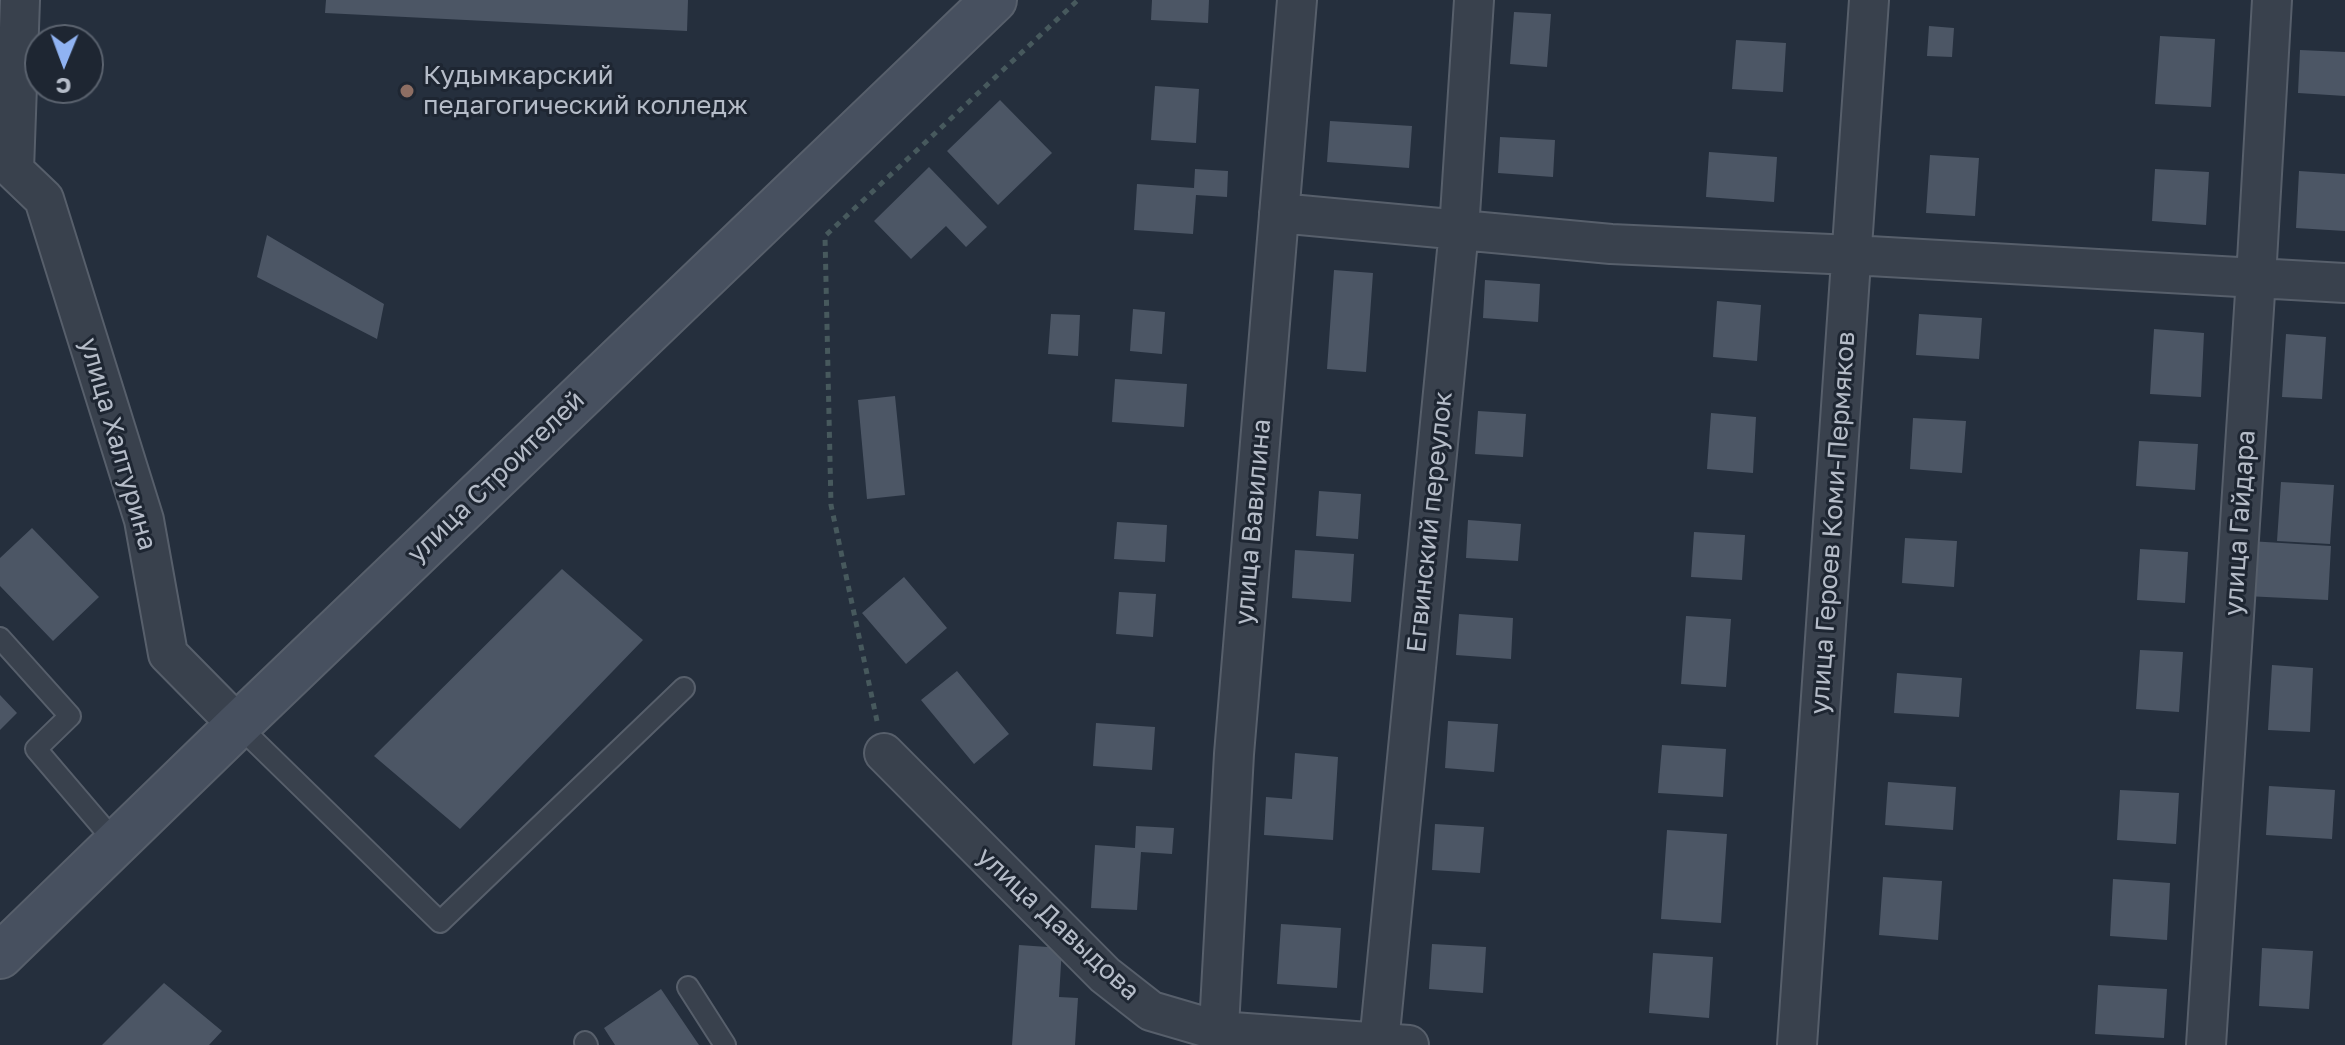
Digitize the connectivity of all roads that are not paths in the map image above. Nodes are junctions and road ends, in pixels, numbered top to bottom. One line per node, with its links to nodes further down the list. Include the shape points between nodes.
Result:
1 (20, 0): 7 (street)
2 (994, 0): 15 (main road, улица Строителей)
3 (1297, 0): 8 (street, улица Вавилина)
4 (1474, 0): 9 (street, Егвинский переулок)
5 (1869, 0): 10 (street, улица Героев Коми-Пермяков)
6 (2272, 0): 11 (street, улица Гайдара)
7 (7, 164): 15 (street, улица Халтурина, via 44,199 144,520 168,654)
8 (1279, 213): 9 (street); 20 (street, улица Вавилина, via 1234,754)
9 (1459, 230): 10 (street, via 1611,244); 21 (street, Егвинский переулок)
10 (1852, 255): 11 (street); 23 (street, улица Героев Коми-Пермяков)
11 (2256, 278): 12 (street); 24 (street, улица Гайдара)
12 (2345, 283)
13 (0, 638): 17 (lane, via 70,716 36,749)
14 (684, 688): 15 (lane, via 440,922)
15 (238, 725): 17 (main road, улица Строителей)
16 (884, 753): 20 (street, улица Давыдова, via 1105,975 1151,1011)
17 (117, 844): 18 (main road, улица Строителей)
18 (0, 956)
19 (688, 987): 22 (lane)
20 (1218, 1038): 21 (street, улица Давыдова)
21 (1394, 1044)
22 (725, 1045)
23 (1797, 1045)
24 (2206, 1045)

